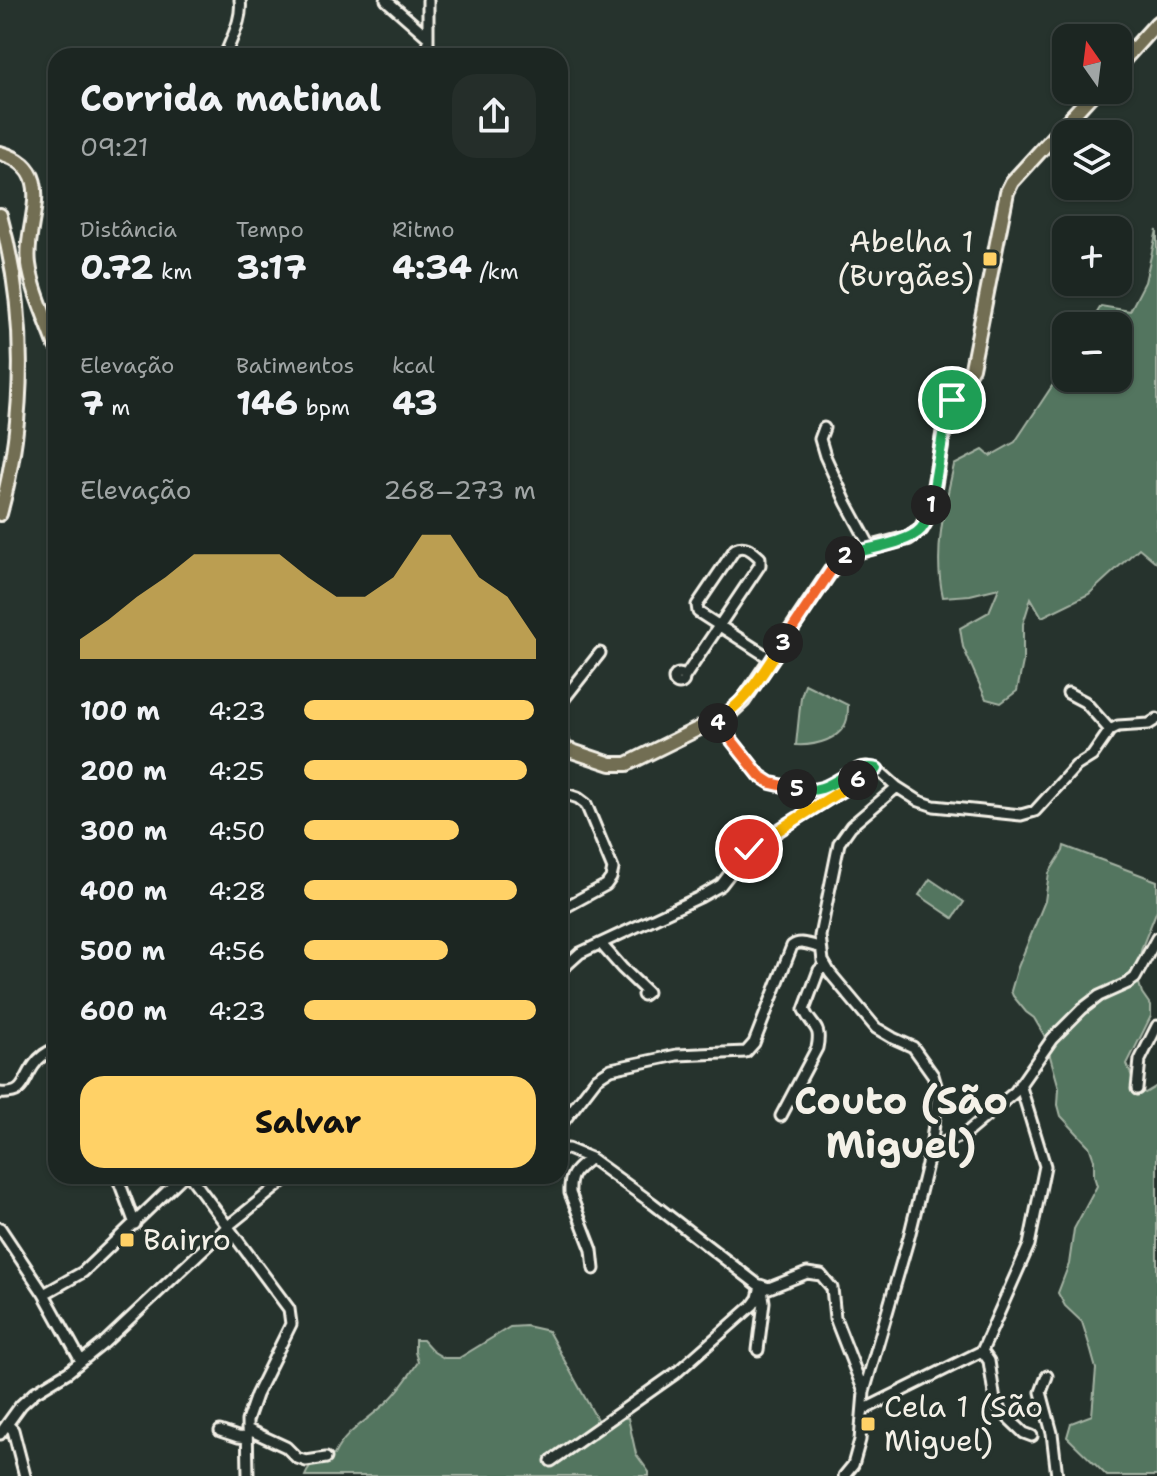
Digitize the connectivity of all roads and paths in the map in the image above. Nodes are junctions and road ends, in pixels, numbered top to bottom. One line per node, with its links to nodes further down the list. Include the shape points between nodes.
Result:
1 (240, 0): 6 (street)
2 (386, 0): 5 (street)
3 (428, 0): 5 (street)
4 (1157, 23): 8 (main road)
5 (428, 37): 7 (street)
6 (228, 48)
7 (428, 48)
8 (1132, 51)
9 (1083, 104): 15 (main road, via 1007,192 972,368 947,411 930,512 921,529 908,538)
10 (1, 150): 12 (main road, via 26,167 34,180 28,259)
11 (0, 215): 14 (main road, via 16,298 19,352 18,412)
12 (48, 324)
13 (824, 428): 15 (street, via 820,439 825,456)
14 (0, 514)
15 (871, 548): 18 (main road, via 848,554 834,566)
16 (720, 626): 16 (street, via 698,612 697,605 735,549 746,547 761,563); 18 (street); 19 (street)
17 (600, 653): 21 (street)
18 (771, 659): 23 (main road, via 743,701)
19 (684, 678)
20 (1068, 693): 24 (street, via 1085,702)
21 (568, 694)
22 (1157, 719): 24 (street)
23 (716, 720): 25 (main road, via 627,764); 26 (street, via 771,783 808,791 827,787 860,768)
24 (1110, 730): 27 (street, via 1092,756 1035,811 1021,815 934,806)
25 (568, 750)
26 (877, 769): 27 (street); 31 (street, via 749,849 721,885)
27 (897, 787): 32 (street, via 839,843)
28 (568, 795): 29 (street, via 586,804 613,869 606,885)
29 (568, 906)
30 (1157, 938): 38 (street, via 1135,978 1082,1009 1052,1039)
31 (601, 944): 33 (street); 35 (street, via 647,992)
32 (820, 947): 34 (street); 41 (street, via 792,946 746,1052 677,1055 611,1069 597,1078)
33 (568, 964)
34 (826, 966): 42 (street, via 819,970 804,1010 818,1030 817,1048); 43 (street, via 876,1028 913,1047 933,1075 938,1092)
35 (643, 995)
36 (1157, 1026): 39 (street, via 1140,1060)
37 (48, 1052): 40 (street, via 15,1093)
38 (1020, 1084): 43 (street, via 965,1134); 57 (street, via 1045,1166 1029,1245)
39 (1137, 1089)
40 (0, 1093)
41 (568, 1116)
42 (781, 1116)
43 (931, 1148): 60 (street)
44 (568, 1149): 45 (street)
45 (590, 1158): 53 (street, via 569,1183); 54 (street)
46 (120, 1184): 50 (street)
47 (175, 1184): 50 (street)
48 (196, 1184): 51 (street)
49 (280, 1184): 51 (street)
50 (135, 1224): 55 (street, via 83,1272)
51 (228, 1226): 58 (street); 64 (street, via 289,1309 291,1324 256,1395)
52 (0, 1228): 55 (street)
53 (594, 1269)
54 (761, 1286): 56 (street); 60 (street, via 769,1288 807,1273 821,1275 832,1288 835,1318); 68 (street, via 753,1305 676,1373)
55 (44, 1294): 58 (street)
56 (758, 1350)
57 (982, 1351): 61 (street); 66 (street, via 1000,1410)
58 (81, 1361): 62 (street, via 35,1392)
59 (1047, 1376): 72 (street, via 1041,1392)
60 (864, 1392): 61 (street)
61 (863, 1410): 71 (street, via 853,1465)
62 (7, 1424): 65 (street); 69 (street)
63 (220, 1431): 64 (street)
64 (247, 1433): 67 (street, via 286,1447 306,1461); 70 (street)
65 (0, 1434)
66 (1032, 1436)
67 (326, 1458)
68 (551, 1461)
69 (25, 1476)
70 (248, 1476)
71 (844, 1476)
72 (1057, 1476)

